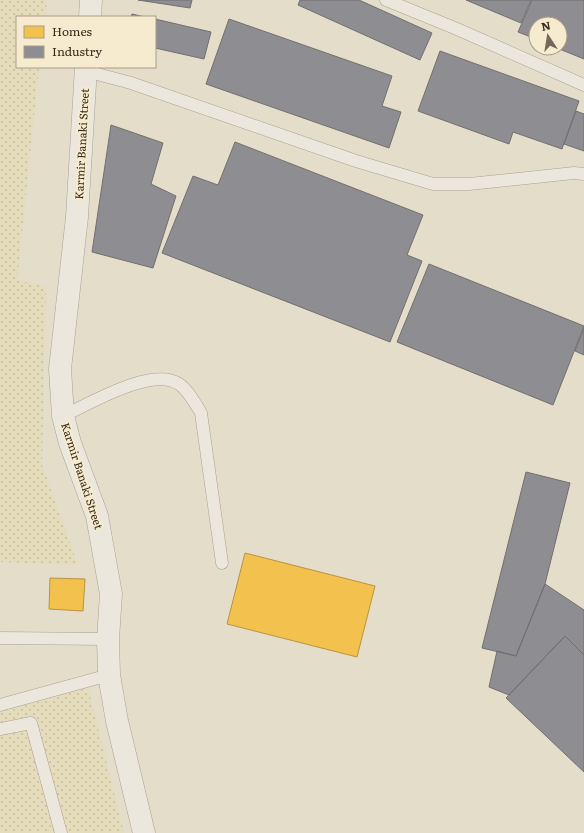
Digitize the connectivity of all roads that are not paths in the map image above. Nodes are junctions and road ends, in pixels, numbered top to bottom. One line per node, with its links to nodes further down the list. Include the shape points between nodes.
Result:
1 (91, 0): 3 (street)
2 (386, 0): 5 (lane)
3 (90, 16)
4 (86, 69): 6 (lane, via 356,161 433,184 469,184); 7 (street, Karmir Banaki Street, via 78,218 60,369)
5 (584, 85)
6 (584, 174)
7 (64, 416): 8 (lane, via 130,384 160,378 178,383 201,413); 10 (street, Karmir Banaki Street, via 70,442 97,516 111,594)
8 (222, 563)
9 (0, 638): 10 (lane)
10 (108, 639): 11 (street, Karmir Banaki Street)
11 (109, 675): 12 (lane); 15 (street, Karmir Banaki Street)
12 (0, 705)
13 (0, 729): 14 (lane, via 31,723)
14 (61, 833)
15 (144, 833)

